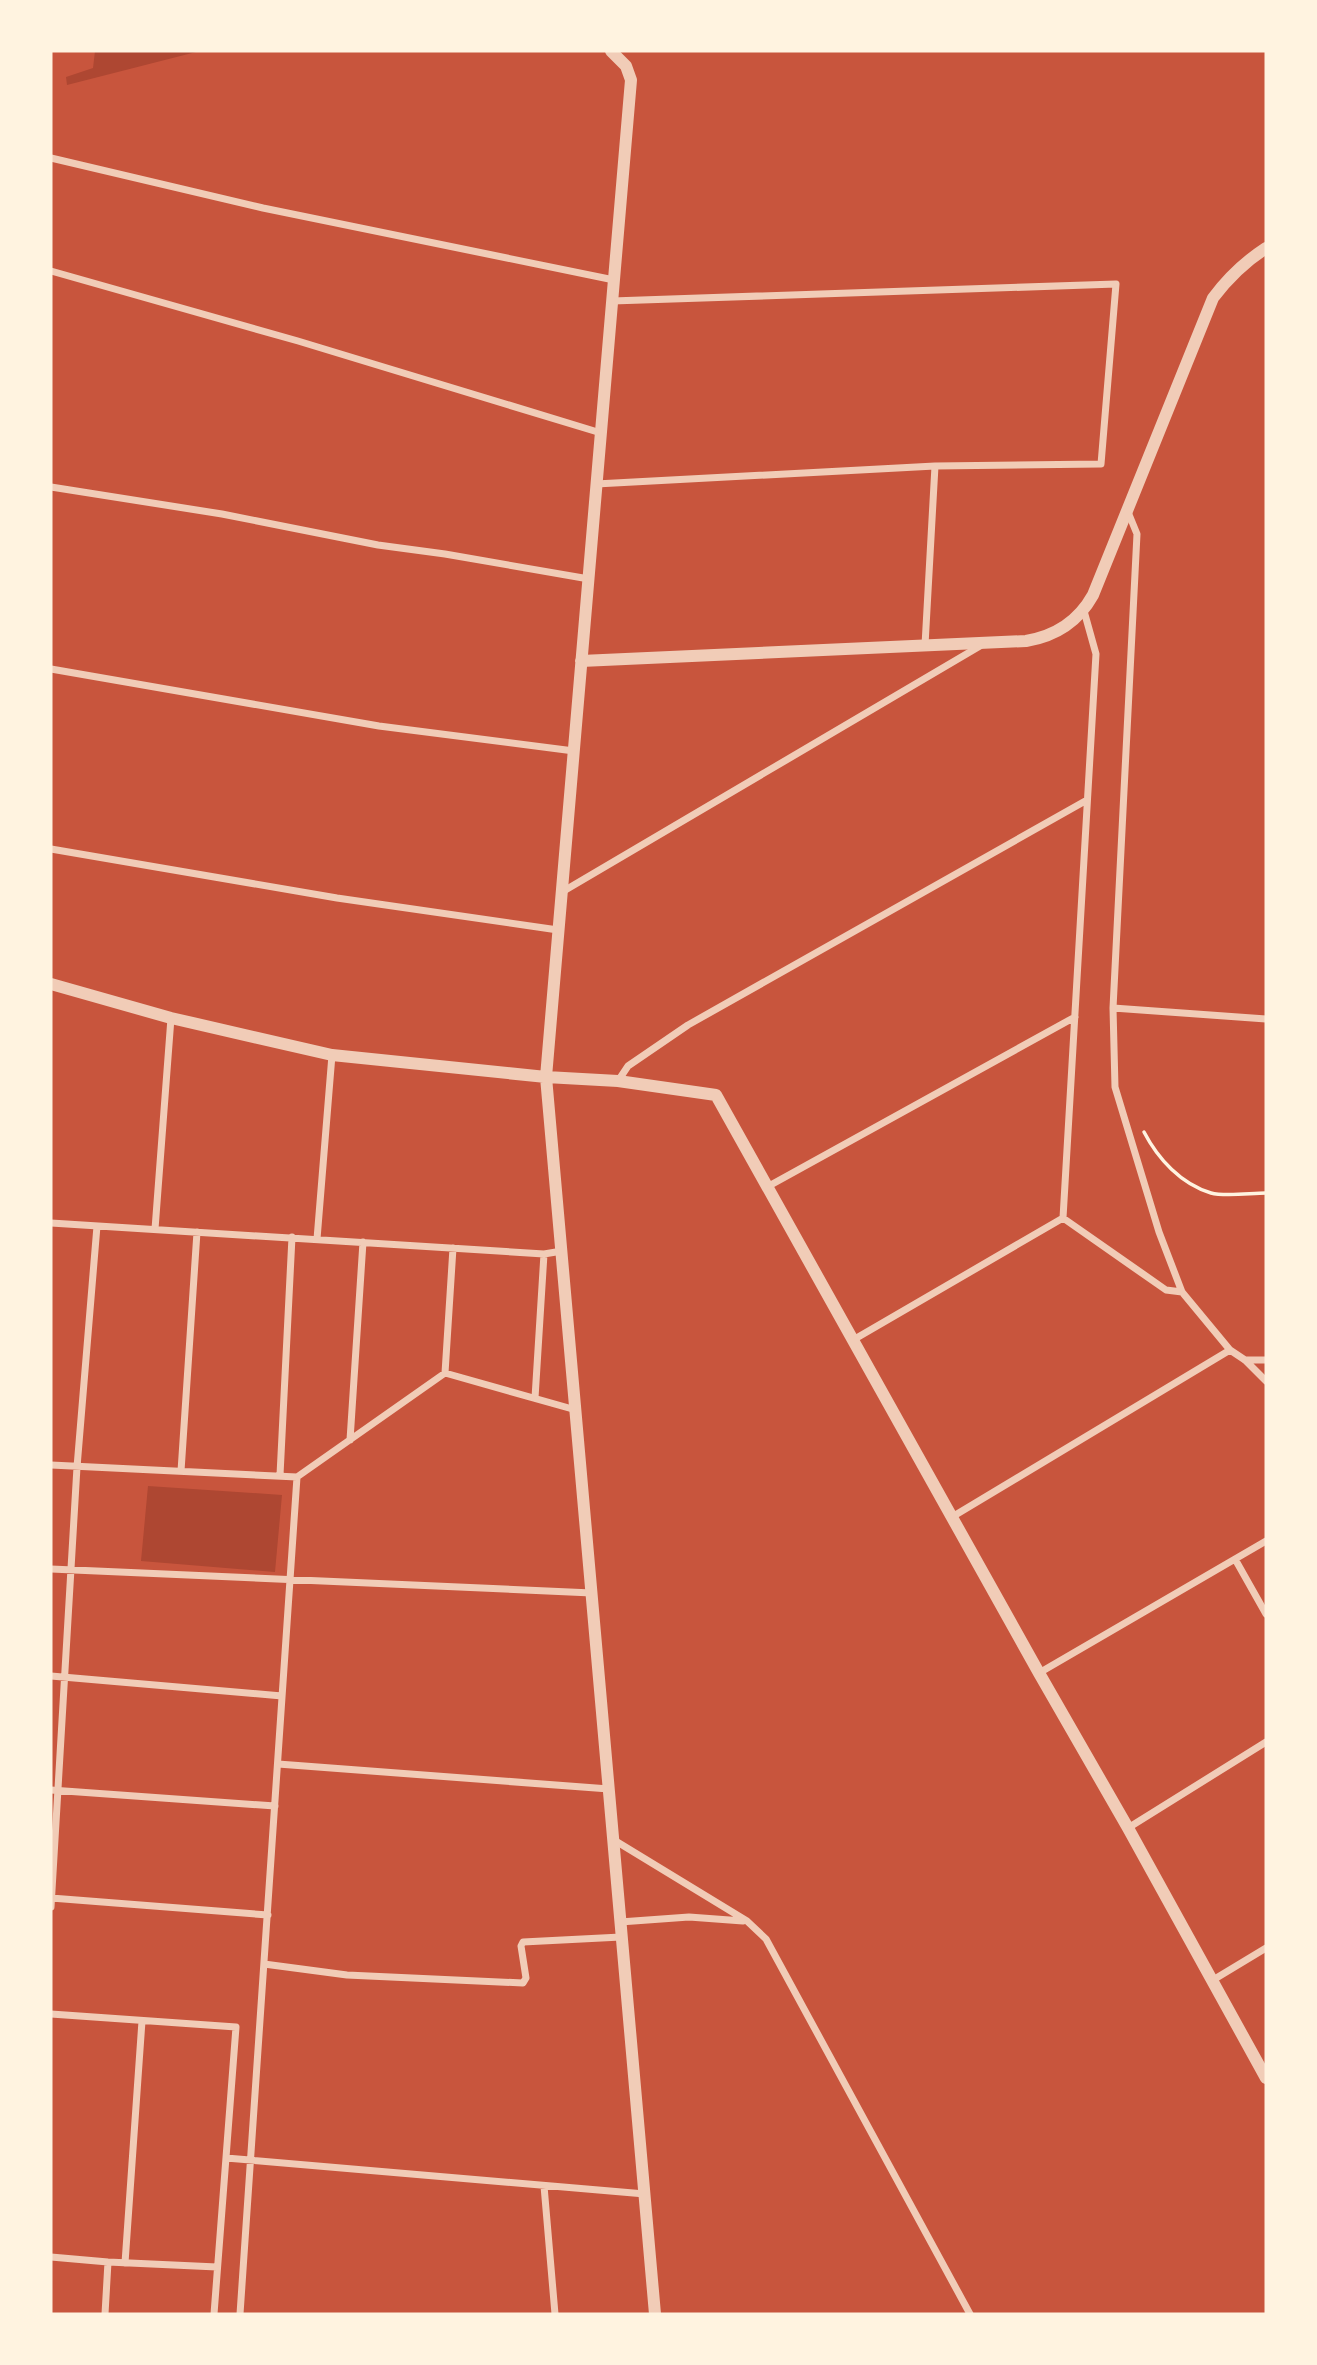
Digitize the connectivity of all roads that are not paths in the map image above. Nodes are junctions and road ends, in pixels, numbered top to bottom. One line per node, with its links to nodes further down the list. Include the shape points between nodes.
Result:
1 (611, 51): 5 (street, via 626,66 631,80)
2 (51, 159): 5 (street)
3 (1266, 248): 11 (street, via 1213,298)
4 (51, 271): 7 (street)
5 (614, 280): 6 (street)
6 (612, 302): 7 (street); 8 (street, via 1116,284 1101,464)
7 (601, 433): 9 (street)
8 (935, 466): 9 (street); 15 (street)
9 (597, 484): 12 (street)
10 (51, 487): 12 (street)
11 (1128, 512): 13 (street); 24 (street, via 1137,534)
12 (589, 579): 16 (street)
13 (1084, 611): 14 (street, via 1046,638); 19 (street, via 1096,654)
14 (987, 642): 15 (street); 21 (street)
15 (925, 645): 16 (street)
16 (582, 661): 18 (street)
17 (51, 668): 18 (street, via 379,726)
18 (574, 751): 21 (street)
19 (1087, 800): 25 (street); 30 (street, via 688,1025 628,1066)
20 (51, 849): 22 (street)
21 (562, 892): 22 (street)
22 (558, 930): 29 (street)
23 (51, 984): 26 (street)
24 (1113, 1007): 27 (street); 43 (street, via 1115,1087 1158,1232)
25 (1074, 1017): 31 (street); 32 (street)
26 (172, 1018): 28 (street); 35 (street)
27 (1266, 1019)
28 (332, 1055): 29 (street); 38 (street)
29 (546, 1077): 30 (street); 41 (street)
30 (618, 1081): 31 (street, via 716,1096)
31 (767, 1187): 44 (street)
32 (1063, 1218): 43 (street, via 1166,1290); 44 (street)
33 (51, 1223): 34 (street)
34 (97, 1226): 35 (street); 54 (street)
35 (155, 1229): 36 (street)
36 (197, 1232): 37 (street); 55 (street)
37 (292, 1237): 38 (street); 56 (street)
38 (317, 1239): 39 (street)
39 (363, 1242): 40 (street); 52 (street)
40 (453, 1248): 42 (street); 48 (street)
41 (562, 1251): 42 (street); 51 (street)
42 (544, 1254): 50 (street)
43 (1182, 1292): 45 (street)
44 (853, 1340): 58 (street)
45 (1230, 1350): 46 (street); 58 (street)
46 (1245, 1360): 47 (street); 49 (street)
47 (1266, 1360)
48 (445, 1373): 50 (street); 52 (street)
49 (1266, 1381)
50 (535, 1398): 51 (street)
51 (576, 1410): 64 (street)
52 (350, 1440): 57 (street)
53 (51, 1465): 54 (street)
54 (77, 1467): 55 (street); 62 (street)
55 (181, 1471): 56 (street)
56 (280, 1475): 57 (street)
57 (298, 1477): 63 (street)
58 (952, 1517): 66 (street)
59 (1266, 1541): 60 (street)
60 (1235, 1559): 65 (street); 66 (street)
61 (51, 1569): 62 (street)
62 (71, 1570): 63 (street); 68 (street)
63 (290, 1580): 64 (street); 69 (street)
64 (592, 1593): 72 (street)
65 (1266, 1614)
66 (1039, 1672): 75 (street)
67 (51, 1676): 68 (street)
68 (65, 1676): 69 (street); 73 (street)
69 (282, 1696): 71 (street)
70 (1266, 1742): 75 (street)
71 (278, 1764): 72 (street); 74 (street)
72 (609, 1789): 76 (street)
73 (54, 1790): 74 (street); 77 (street)
74 (275, 1806): 79 (street)
75 (1128, 1828): 85 (street)
76 (614, 1840): 80 (street); 81 (street)
77 (51, 1898): 78 (street); 79 (street)
78 (51, 1907)
79 (268, 1915): 84 (street)
80 (747, 1921): 81 (street, via 689,1917); 102 (street, via 766,1939)
81 (620, 1922): 82 (street)
82 (621, 1937): 84 (street, via 523,1942 523,1983 347,1975); 92 (street)
83 (1266, 1948): 85 (street)
84 (264, 1964): 90 (street)
85 (1213, 1980): 88 (street)
86 (51, 2014): 87 (street)
87 (142, 2021): 89 (street, via 236,2026); 95 (street)
88 (1266, 2078)
89 (226, 2158): 90 (street); 96 (street)
90 (250, 2160): 91 (street); 99 (street)
91 (544, 2186): 92 (street); 100 (street)
92 (645, 2194): 101 (street)
93 (51, 2257): 94 (street)
94 (108, 2262): 95 (street); 97 (street)
95 (125, 2263): 96 (street)
96 (217, 2267): 98 (street)
97 (105, 2314)
98 (214, 2314)
99 (240, 2314)
100 (555, 2314)
101 (655, 2314)
102 (970, 2314)

